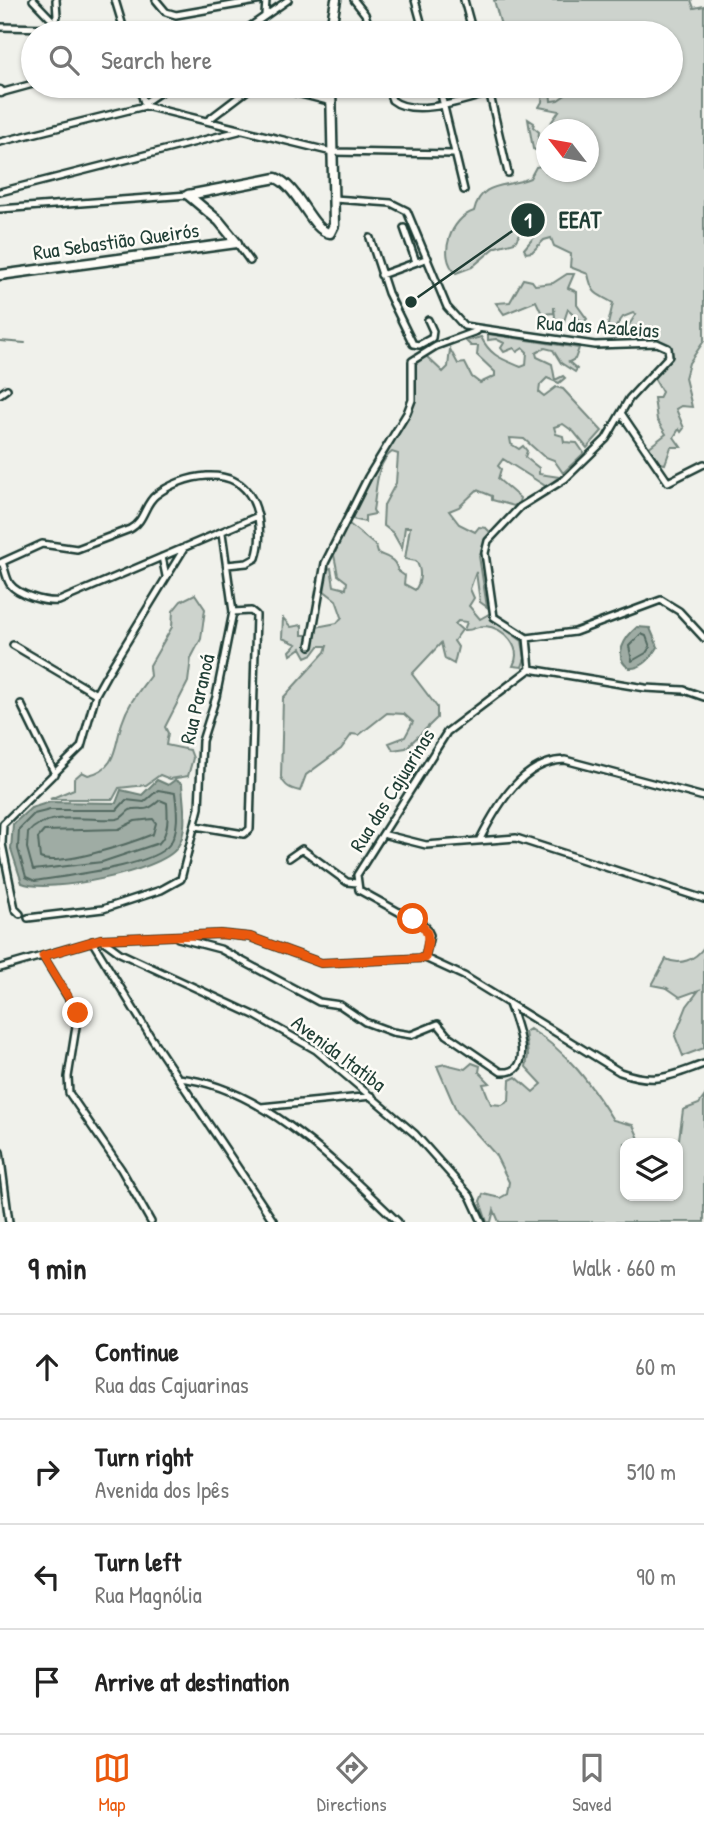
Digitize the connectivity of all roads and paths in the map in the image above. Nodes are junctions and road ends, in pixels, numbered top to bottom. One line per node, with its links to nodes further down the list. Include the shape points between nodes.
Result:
1 (33, 0): 12 (street)
2 (56, 0): 13 (street)
3 (115, 0): 14 (street)
4 (156, 0): 5 (street, via 166,12 176,15)
5 (264, 0): 11 (street)
6 (288, 0): 11 (street)
7 (335, 0): 16 (street)
8 (354, 0): 17 (street)
9 (415, 0): 18 (street)
10 (464, 0): 19 (street)
11 (265, 15): 15 (street)
12 (53, 21)
13 (55, 21)
14 (121, 21)
15 (257, 21)
16 (332, 21)
17 (367, 21)
18 (421, 21)
19 (470, 21)
20 (0, 27): 21 (street)
21 (21, 28)
22 (21, 87): 23 (street)
23 (0, 92)
24 (142, 98): 34 (street)
25 (152, 98): 34 (street)
26 (237, 98): 36 (street)
27 (316, 98): 33 (street)
28 (332, 98): 33 (street)
29 (391, 98): 35 (street, via 397,104)
30 (441, 98): 35 (street)
31 (465, 98): 35 (street)
32 (491, 98): 41 (street)
33 (332, 102): 39 (street)
34 (144, 104): 36 (street); 38 (street)
35 (443, 106): 40 (street)
36 (207, 121): 37 (street)
37 (243, 130): 39 (street); 43 (street)
38 (0, 142)
39 (332, 152): 40 (street); 45 (street)
40 (454, 154): 42 (street)
41 (508, 173)
42 (464, 190)
43 (0, 192)
44 (188, 195): 45 (street, via 276,178 290,186 327,233 334,225); 46 (street); 49 (street, via 219,220)
45 (334, 199): 50 (street, via 391,203 407,211)
46 (0, 209)
47 (404, 228): 52 (street)
48 (370, 238): 54 (street)
49 (237, 243): 51 (street); 53 (street, Rua Sebastião Queirós)
50 (428, 258): 52 (street); 56 (street, via 452,317)
51 (250, 261)
52 (416, 262): 54 (street)
53 (0, 275)
54 (381, 275): 55 (street, via 413,344 433,336)
55 (428, 320)
56 (480, 330): 59 (street, Rua das Azaleias, via 595,345 664,345 669,356); 72 (street, Rua das Azaleias, via 436,346 412,361 413,388 407,412 325,564)
57 (8, 389): 58 (street)
58 (0, 394)
59 (621, 413): 60 (street, via 668,482); 69 (street, Rua das Azaleias, via 606,439 565,479 520,507 488,541 485,554 494,617)
60 (704, 464)
61 (258, 516): 62 (street); 65 (street, via 253,501 236,482 216,475 196,477 156,495 130,529 77,549 42,544); 66 (street, via 256,558 247,564)
62 (222, 533): 63 (street); 66 (street, Rua Paranoá)
63 (185, 547): 64 (street); 67 (street)
64 (162, 557): 65 (street, via 52,602 12,586); 67 (street)
65 (1, 562)
66 (227, 565): 68 (street, Rua Paranoá)
67 (165, 579): 74 (street)
68 (233, 612): 79 (street, Rua Paranoá, via 202,741); 79 (street, via 256,615 250,829 244,834)
69 (527, 638): 70 (street, via 575,632 656,600 679,611); 73 (street)
70 (704, 638)
71 (13, 645): 74 (street)
72 (310, 646)
73 (530, 669): 75 (street); 80 (street, Rua das Cajuarinas, via 447,732)
74 (96, 694): 77 (street, via 81,747)
75 (704, 696)
76 (21, 704): 77 (street)
77 (55, 774): 85 (street, via 4,824 5,863)
78 (704, 797): 81 (street, via 555,760 512,787)
79 (196, 826): 86 (street, Rua Paranoá, via 184,874 177,883 103,909)
80 (386, 835): 81 (street, via 426,845); 83 (street, Rua das Cajuarinas, via 366,860)
81 (480, 839): 84 (street, via 516,838)
82 (289, 859): 83 (street, via 302,849)
83 (357, 884): 91 (street, Rua das Cajuarinas, via 380,904 426,927)
84 (704, 899)
85 (20, 915)
86 (28, 918)
87 (173, 936): 88 (street); 91 (street, via 250,937 321,963); 93 (street, via 220,949 318,1002 340,1005 365,1022 392,1032 411,1035 440,1025 447,1035 507,1073 520,1062 522,1048)
88 (100, 939): 89 (street); 96 (street, Avenida Itatiba, via 288,1032)
89 (92, 941): 90 (street); 95 (street)
90 (43, 956): 92 (street); 100 (street, via 78,1013 69,1093)
91 (425, 958): 93 (street)
92 (0, 968)
93 (509, 1004): 94 (street, via 638,1079 661,1080)
94 (704, 1064)
95 (178, 1078): 97 (street, via 201,1081); 101 (street)
96 (372, 1096): 97 (street); 103 (street, Avenida Itatiba, via 455,1177)
97 (261, 1107): 102 (street, via 310,1143)
98 (0, 1152): 99 (street)
99 (9, 1222)
100 (151, 1222)
101 (274, 1222)
102 (398, 1222)
103 (482, 1222)

